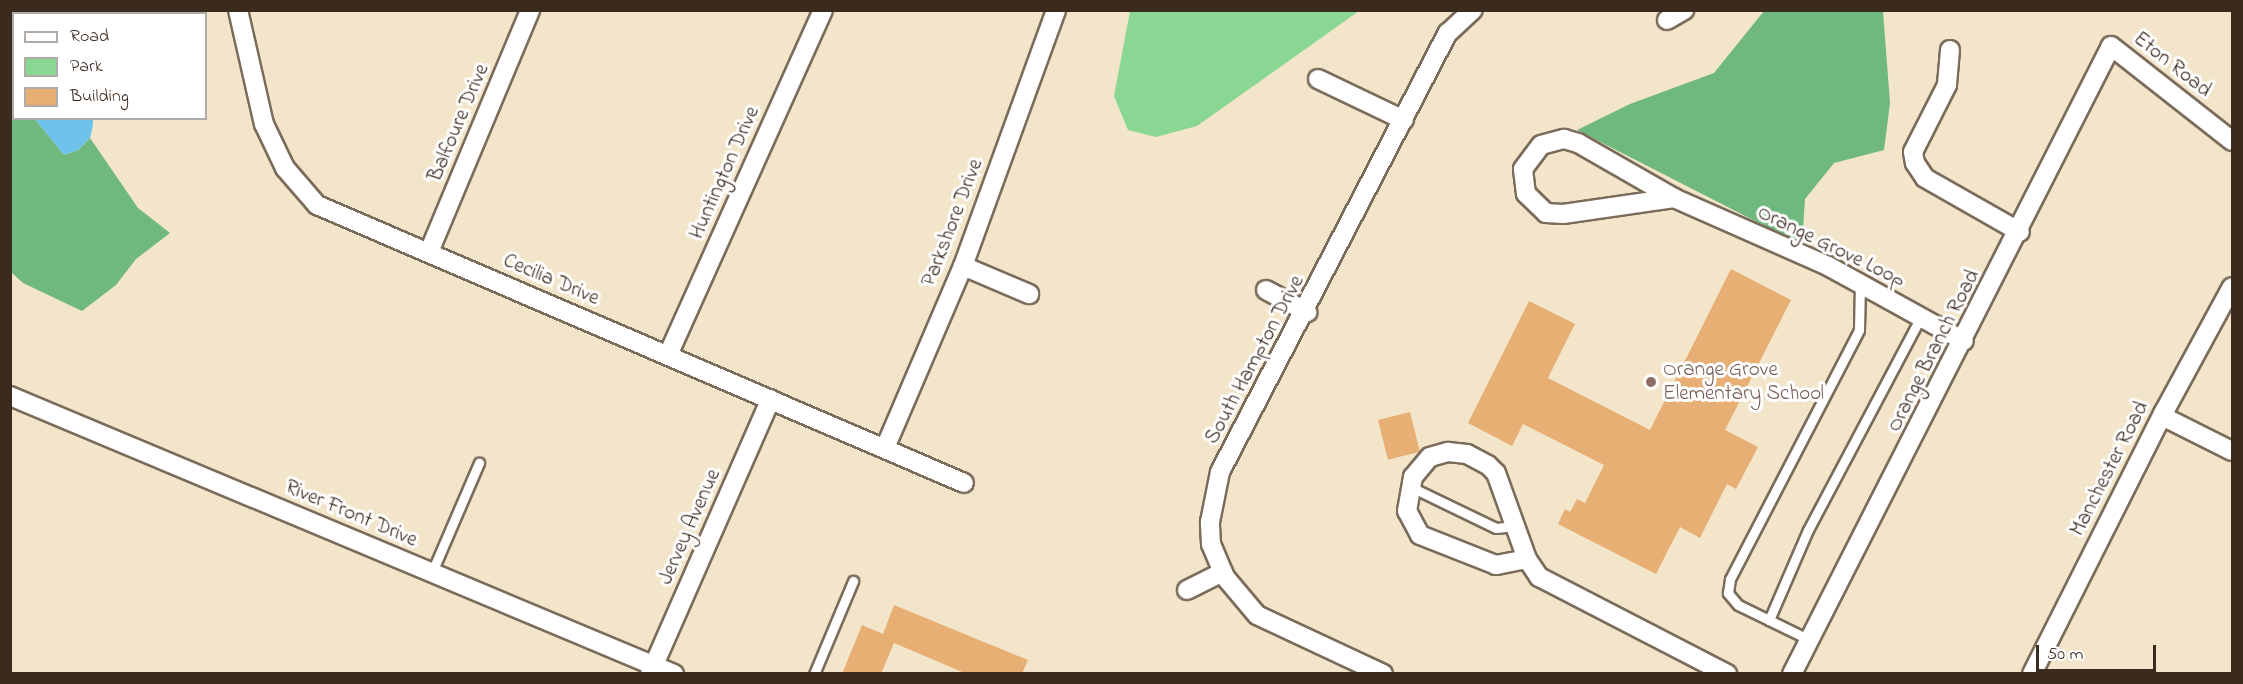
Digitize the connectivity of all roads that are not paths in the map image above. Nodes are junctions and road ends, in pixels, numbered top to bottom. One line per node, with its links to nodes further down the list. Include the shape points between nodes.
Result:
1 (238, 10): 15 (street, Cecilia Drive, via 264,124 297,183 317,205)
2 (530, 10): 15 (street, Balfoure Drive)
3 (823, 10): 24 (street, Huntington Drive)
4 (1056, 10): 16 (street, Parkshore Drive)
5 (1473, 10): 11 (street, South Hampton Drive, via 1448,33)
6 (1684, 10): 7 (street)
7 (1667, 20)
8 (2111, 46): 12 (street, Eton Road); 14 (street, Orange Branch Road)
9 (1950, 50): 14 (street, via 1947,84 1913,152 1915,163 1925,178)
10 (1318, 79): 11 (street)
11 (1404, 120): 21 (street, South Hampton Drive)
12 (2232, 141)
13 (1674, 198): 13 (street, Orange Grove Loop, via 1578,142 1564,139 1540,145 1523,170 1526,194 1546,213); 17 (street, Orange Grove Loop)
14 (2020, 232): 23 (street, Orange Branch Road)
15 (429, 252): 24 (street, Cecilia Drive)
16 (963, 266): 20 (street); 28 (street, Parkshore Drive)
17 (1860, 284): 22 (street, Orange Grove Loop); 39 (lane, via 1859,330 1730,579 1728,593 1738,605)
18 (2232, 287): 27 (street, Manchester Road)
19 (1266, 290): 21 (street)
20 (1029, 294)
21 (1307, 312): 36 (street, South Hampton Drive, via 1220,472 1210,543)
22 (1921, 317): 23 (street, Orange Grove Loop); 39 (lane, via 1808,530)
23 (1964, 341): 40 (street, Orange Branch Road)
24 (668, 355): 26 (street, Cecilia Drive)
25 (10, 396): 35 (street, River Front Drive)
26 (771, 399): 28 (street, Cecilia Drive); 41 (street, Jervey Avenue)
27 (2162, 416): 29 (street); 47 (street, Manchester Road)
28 (885, 448): 31 (street, Cecilia Drive)
29 (2232, 451)
30 (479, 463): 35 (lane)
31 (964, 483)
32 (1410, 487): 33 (lane, via 1496,528); 33 (street, via 1413,477 1430,457 1448,452 1467,454 1496,473); 34 (street, via 1407,512 1420,535 1496,565)
33 (1515, 526): 34 (street)
34 (1527, 559): 45 (street, via 1539,577)
35 (432, 572): 41 (street, River Front Drive)
36 (1223, 572): 38 (street); 44 (street, South Hampton Drive, via 1257,615)
37 (853, 581): 43 (lane)
38 (1187, 590)
39 (1769, 620): 40 (lane)
40 (1810, 640): 46 (street, Orange Branch Road)
41 (652, 669): 42 (street, River Front Drive)
42 (674, 674)
43 (814, 674)
44 (1383, 674)
45 (1727, 674)
46 (1792, 674)
47 (2032, 674)

